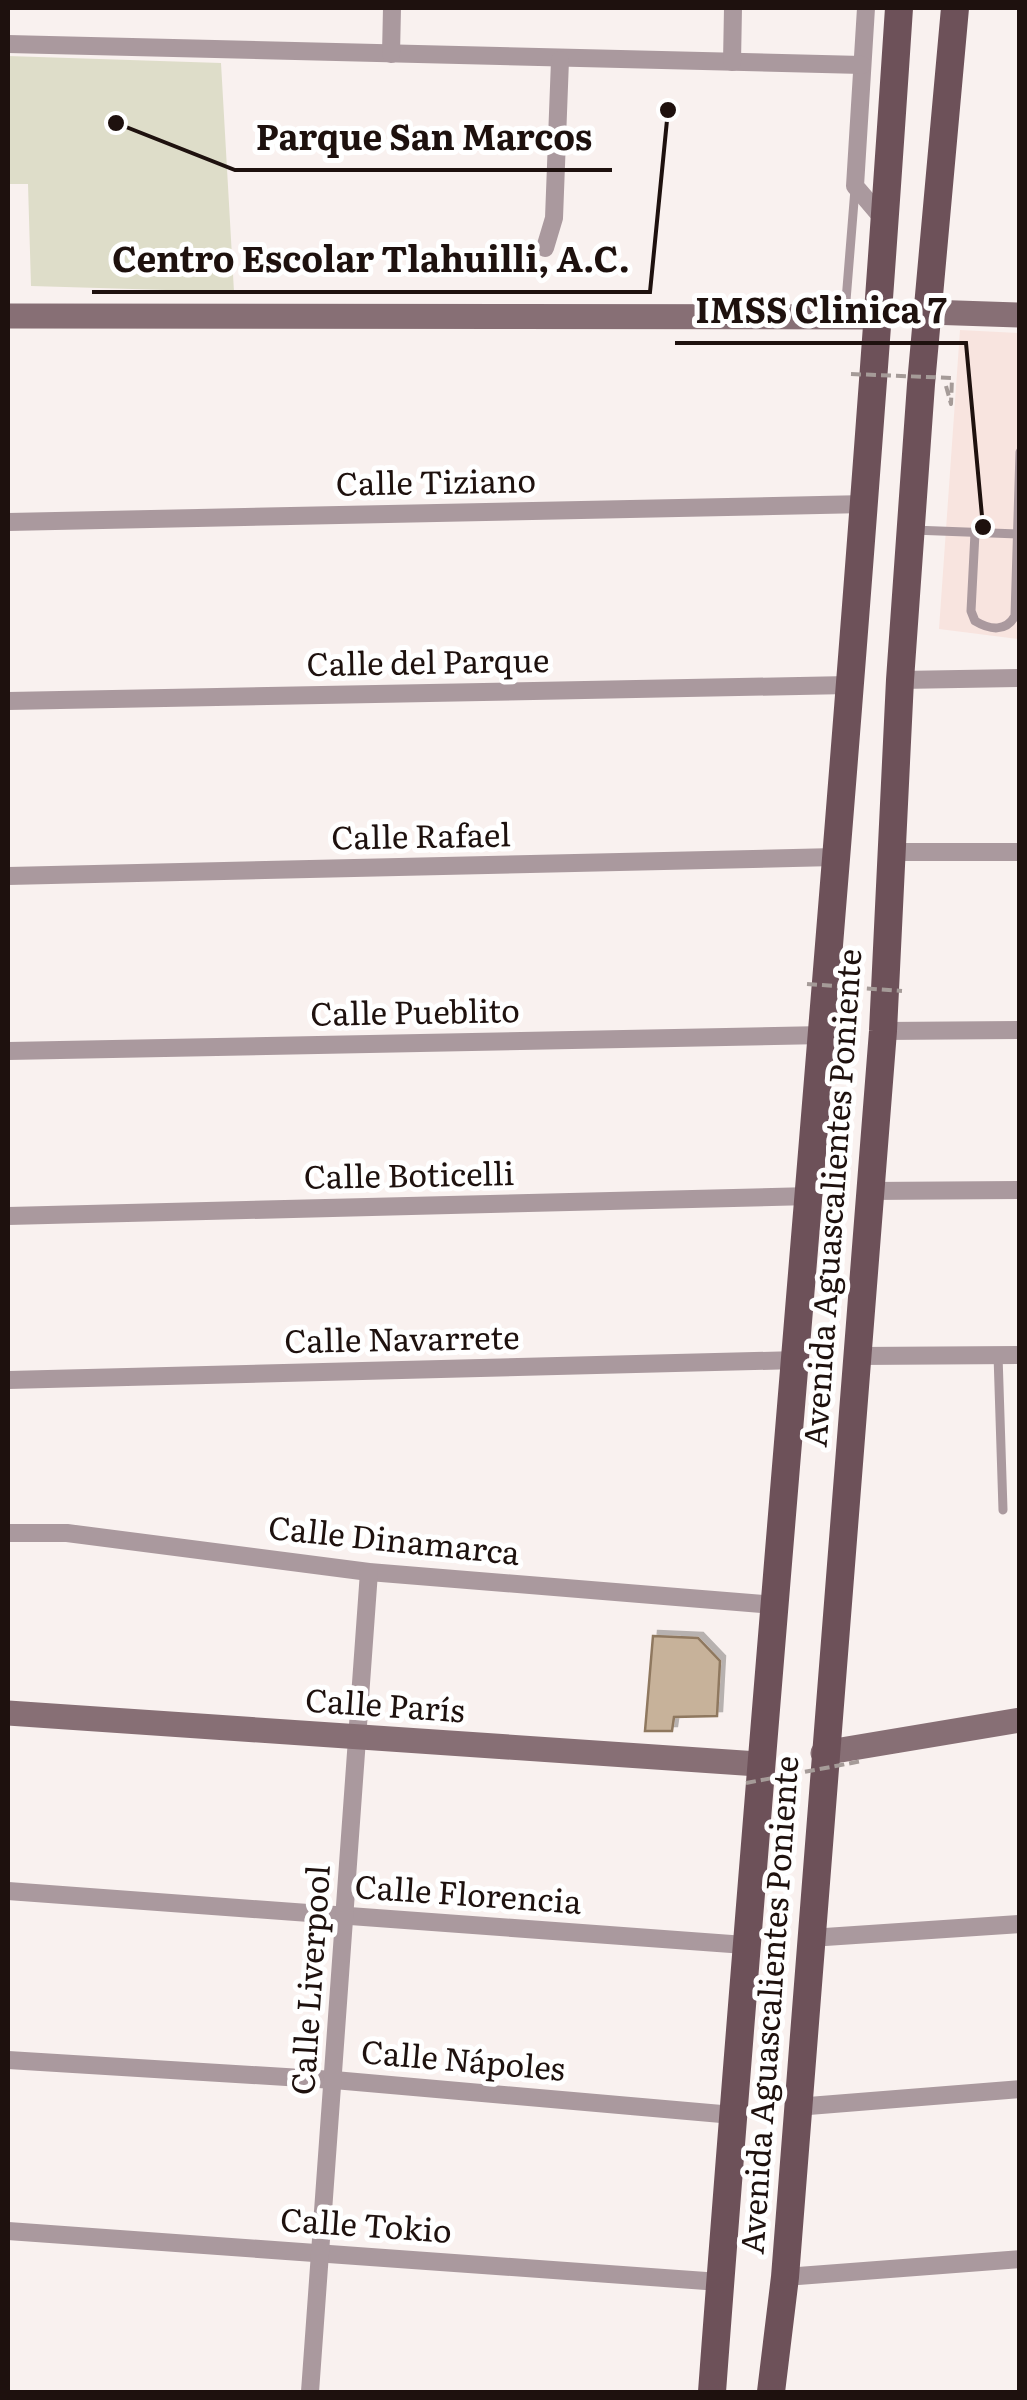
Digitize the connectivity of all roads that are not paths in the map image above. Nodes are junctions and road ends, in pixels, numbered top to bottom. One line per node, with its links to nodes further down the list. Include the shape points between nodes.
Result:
1 (392, 8): 7 (street)
2 (733, 8): 9 (street)
3 (866, 8): 10 (street)
4 (899, 8): 12 (main road, Avenida Aguascalientes Poniente)
5 (954, 8): 14 (main road, Avenida Aguascalientes Poniente)
6 (8, 44): 7 (street)
7 (391, 54): 8 (street)
8 (560, 60): 9 (street); 13 (street, via 554,218)
9 (732, 62): 10 (street)
10 (862, 64): 11 (street)
11 (855, 186): 12 (street); 17 (lane)
12 (884, 220): 18 (main road, Avenida Aguascalientes Poniente)
13 (544, 248)
14 (928, 312): 15 (street); 22 (main road, Avenida Aguascalientes Poniente)
15 (1020, 314)
16 (8, 316): 17 (street)
17 (845, 317): 18 (street)
18 (878, 317): 20 (main road, Avenida Aguascalientes Poniente)
19 (1020, 452): 24 (lane)
20 (866, 504): 21 (street, Calle Tiziano); 27 (main road, Avenida Aguascalientes Poniente)
21 (8, 522)
22 (911, 530): 23 (lane); 26 (main road, Avenida Aguascalientes Poniente)
23 (976, 534): 24 (lane); 24 (lane, via 971,611 975,621 999,628 1015,616)
24 (1018, 534)
25 (1020, 678): 26 (street)
26 (900, 680): 29 (main road, Avenida Aguascalientes Poniente)
27 (849, 684): 28 (street, Calle del Parque); 31 (main road, Avenida Aguascalientes Poniente)
28 (8, 701)
29 (892, 852): 30 (street); 34 (main road, Avenida Aguascalientes Poniente)
30 (1020, 852)
31 (835, 858): 32 (street, Calle Rafael); 35 (main road, Avenida Aguascalientes Poniente)
32 (8, 876)
33 (1020, 1030): 34 (street)
34 (882, 1031): 38 (main road, Avenida Aguascalientes Poniente)
35 (824, 1035): 36 (street, Calle Pueblito); 39 (main road, Avenida Aguascalientes Poniente)
36 (8, 1051)
37 (1020, 1190): 38 (street)
38 (868, 1191): 43 (main road, Avenida Aguascalientes Poniente)
39 (811, 1196): 40 (street, Calle Boticelli); 44 (main road, Avenida Aguascalientes Poniente)
40 (8, 1216)
41 (1020, 1354): 42 (street)
42 (998, 1355): 43 (street); 46 (lane)
43 (857, 1356): 53 (main road, Avenida Aguascalientes Poniente)
44 (797, 1360): 45 (street, Calle Navarrete); 49 (main road, Avenida Aguascalientes Poniente)
45 (8, 1380)
46 (1003, 1510)
47 (8, 1533): 48 (street, Calle Dinamarca, via 67,1533)
48 (369, 1572): 49 (street, Calle Dinamarca); 52 (street, Calle Liverpool)
49 (775, 1605): 54 (main road, Avenida Aguascalientes Poniente)
50 (8, 1713): 52 (street, Calle París)
51 (1020, 1720): 53 (street)
52 (358, 1737): 54 (street, Calle París); 56 (street, Calle Liverpool)
53 (823, 1753): 58 (main road, Avenida Aguascalientes Poniente)
54 (752, 1774): 59 (main road, Avenida Aguascalientes Poniente)
55 (8, 1892): 56 (street, Calle Florencia)
56 (348, 1916): 59 (street, Calle Florencia); 61 (street, Calle Liverpool)
57 (1020, 1924): 58 (street)
58 (810, 1938): 63 (main road, Avenida Aguascalientes Poniente)
59 (745, 1945): 64 (main road, Avenida Aguascalientes Poniente)
60 (8, 2060): 61 (street, Calle Nápoles)
61 (334, 2080): 64 (street, Calle Nápoles); 66 (street, Calle Liverpool)
62 (1020, 2089): 63 (street)
63 (796, 2107): 68 (main road, Avenida Aguascalientes Poniente)
64 (732, 2115): 69 (main road, Avenida Aguascalientes Poniente)
65 (8, 2231): 66 (street, Calle Tokio)
66 (320, 2253): 69 (street, Calle Tokio); 70 (street, Calle Liverpool)
67 (1020, 2260): 68 (street)
68 (785, 2277): 72 (main road, Avenida Aguascalientes Poniente)
69 (720, 2282): 71 (main road, Avenida Aguascalientes Poniente)
70 (310, 2392)
71 (712, 2392)
72 (772, 2392)

